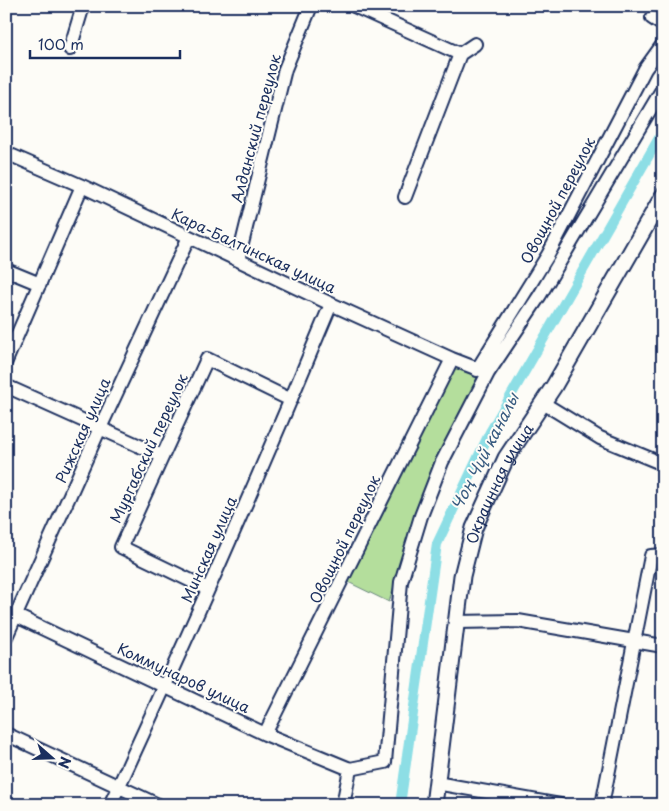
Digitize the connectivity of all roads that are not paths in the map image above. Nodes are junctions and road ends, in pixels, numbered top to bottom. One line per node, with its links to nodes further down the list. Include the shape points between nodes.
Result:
1 (83, 6): 6 (street)
2 (311, 6): 15 (street, Алданский переулок, via 285,69)
3 (354, 6): 7 (street)
4 (475, 44): 7 (street)
5 (663, 44): 21 (street, Овощной переулок, via 645,69 548,255)
6 (70, 49)
7 (460, 54): 11 (street)
8 (663, 88): 21 (street, via 540,295)
9 (6, 153): 10 (street, Кара-Балтинская улица)
10 (82, 186): 14 (street, Кара-Балтинская улица); 17 (street)
11 (405, 196)
12 (663, 196): 13 (street, Окраинная улица)
13 (658, 212): 24 (street, Окраинная улица)
14 (188, 237): 15 (street, Кара-Балтинская улица); 25 (street, Рижская улица)
15 (238, 260): 18 (street, Кара-Балтинская улица)
16 (6, 270): 17 (street)
17 (40, 284): 20 (street)
18 (331, 304): 19 (street, Кара-Балтинская улица); 23 (street, Минская улица)
19 (452, 359): 21 (street, Кара-Балтинская улица); 37 (street, Овощной переулок)
20 (6, 361)
21 (482, 371): 38 (street, via 421,516 401,582 385,762)
22 (6, 386): 25 (street)
23 (291, 400): 26 (street, Мургабский переулок, via 207,359); 29 (street, Минская улица)
24 (543, 403): 27 (street, via 600,438); 31 (street, Окраинная улица, via 506,458 474,528 462,576)
25 (100, 428): 26 (street); 30 (street, Рижская улица)
26 (162, 456): 29 (street, Мургабский переулок, via 121,547)
27 (663, 464)
28 (663, 555): 33 (street, via 651,556)
29 (208, 589): 35 (street, Минская улица)
30 (12, 614): 32 (street, Рижская улица); 35 (street, Коммунаров улица)
31 (456, 622): 33 (street, via 518,621); 39 (street, Окраинная улица)
32 (6, 638)
33 (635, 641): 34 (street); 46 (street)
34 (663, 646)
35 (164, 686): 37 (street, Коммунаров улица); 40 (street, Минская улица)
36 (6, 734): 40 (street)
37 (265, 734): 38 (street, Коммунаров улица)
38 (350, 769): 43 (street)
39 (436, 783): 44 (street, Окраинная улица); 45 (street)
40 (118, 788): 41 (street, Минская улица); 42 (street)
41 (110, 805)
42 (158, 805)
43 (343, 805)
44 (434, 805)
45 (560, 805)
46 (602, 805)

